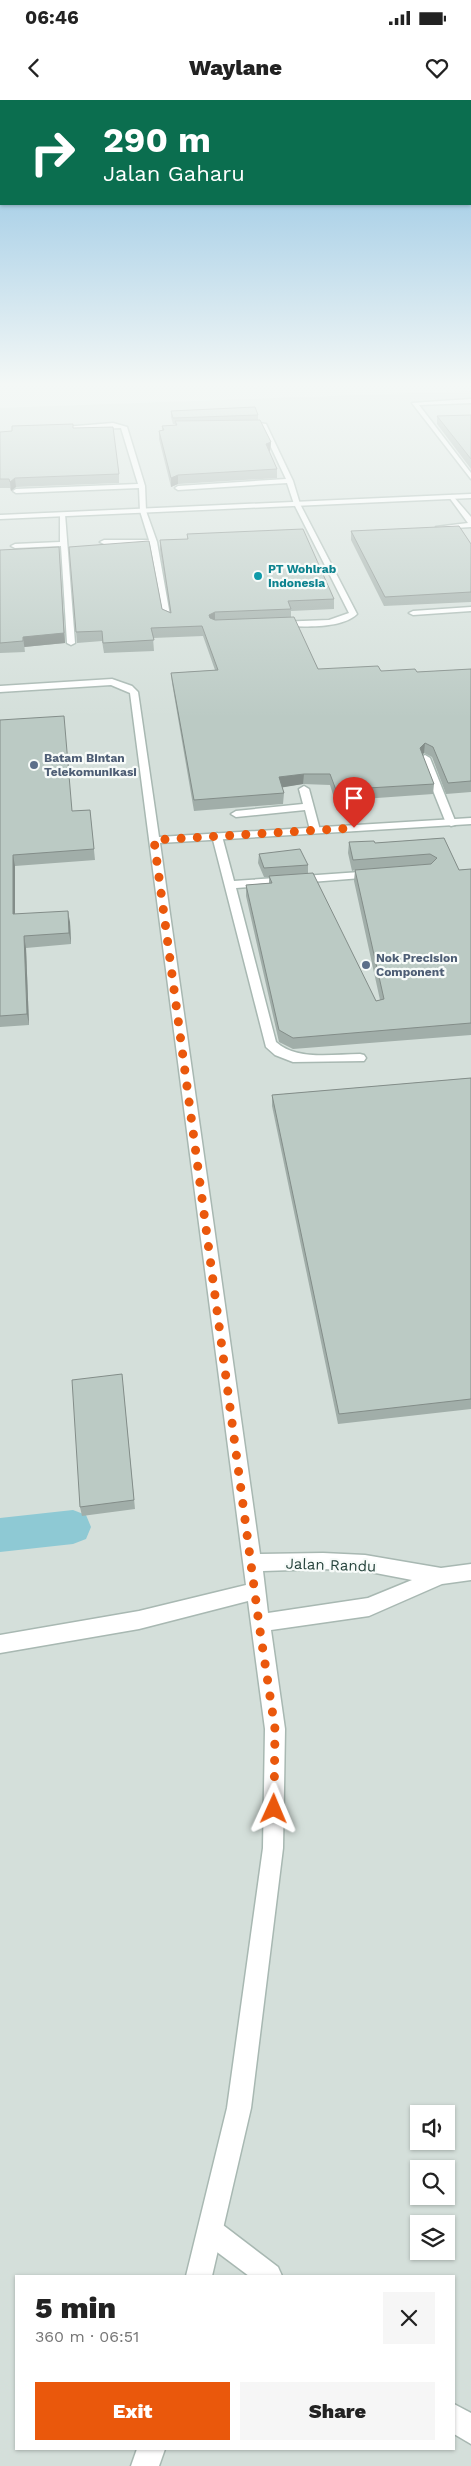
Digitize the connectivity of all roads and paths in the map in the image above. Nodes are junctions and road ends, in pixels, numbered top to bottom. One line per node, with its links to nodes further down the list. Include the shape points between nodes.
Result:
1 (142, 496): 6 (street)
2 (295, 496): 5 (street)
3 (463, 496): 4 (street)
4 (452, 497): 5 (street); 9 (street)
5 (298, 504): 6 (street); 12 (street)
6 (143, 511): 7 (street); 14 (street)
7 (62, 514): 8 (street); 15 (street)
8 (0, 518)
9 (471, 523): 10 (street)
10 (431, 527)
11 (302, 531): 12 (street)
12 (311, 531): 20 (street, via 352,616 339,621)
13 (104, 542): 14 (street)
14 (154, 542): 19 (street)
15 (64, 544): 16 (street); 21 (street)
16 (15, 546)
17 (471, 609): 18 (street)
18 (413, 613)
19 (168, 619)
20 (272, 624)
21 (71, 643)
22 (0, 688): 31 (street, via 101,681 112,682 134,692)
23 (425, 758): 28 (street)
24 (304, 789): 25 (street)
25 (308, 807): 26 (street); 29 (street)
26 (236, 814)
27 (471, 821): 28 (street)
28 (451, 822): 29 (street)
29 (316, 830): 30 (street)
30 (216, 836): 31 (street); 33 (street)
31 (154, 840): 35 (street)
32 (381, 874): 33 (street)
33 (228, 885): 34 (street, via 270,1044 294,1058)
34 (360, 1058)
35 (252, 1564): 37 (street, Jalan Randu, via 365,1563); 38 (street)
36 (471, 1572): 37 (street, Jalan Randu)
37 (441, 1576): 39 (street, Jalan Randu, via 369,1607)
38 (255, 1591): 39 (street); 40 (street, via 139,1620)
39 (259, 1624): 41 (street, via 275,1729 273,1848 240,2108)
40 (0, 1644)
41 (210, 2231): 42 (street); 43 (street)
42 (199, 2275)
43 (268, 2275)
44 (455, 2418): 45 (street)
45 (471, 2430)
46 (151, 2450): 47 (street)
47 (145, 2466)

